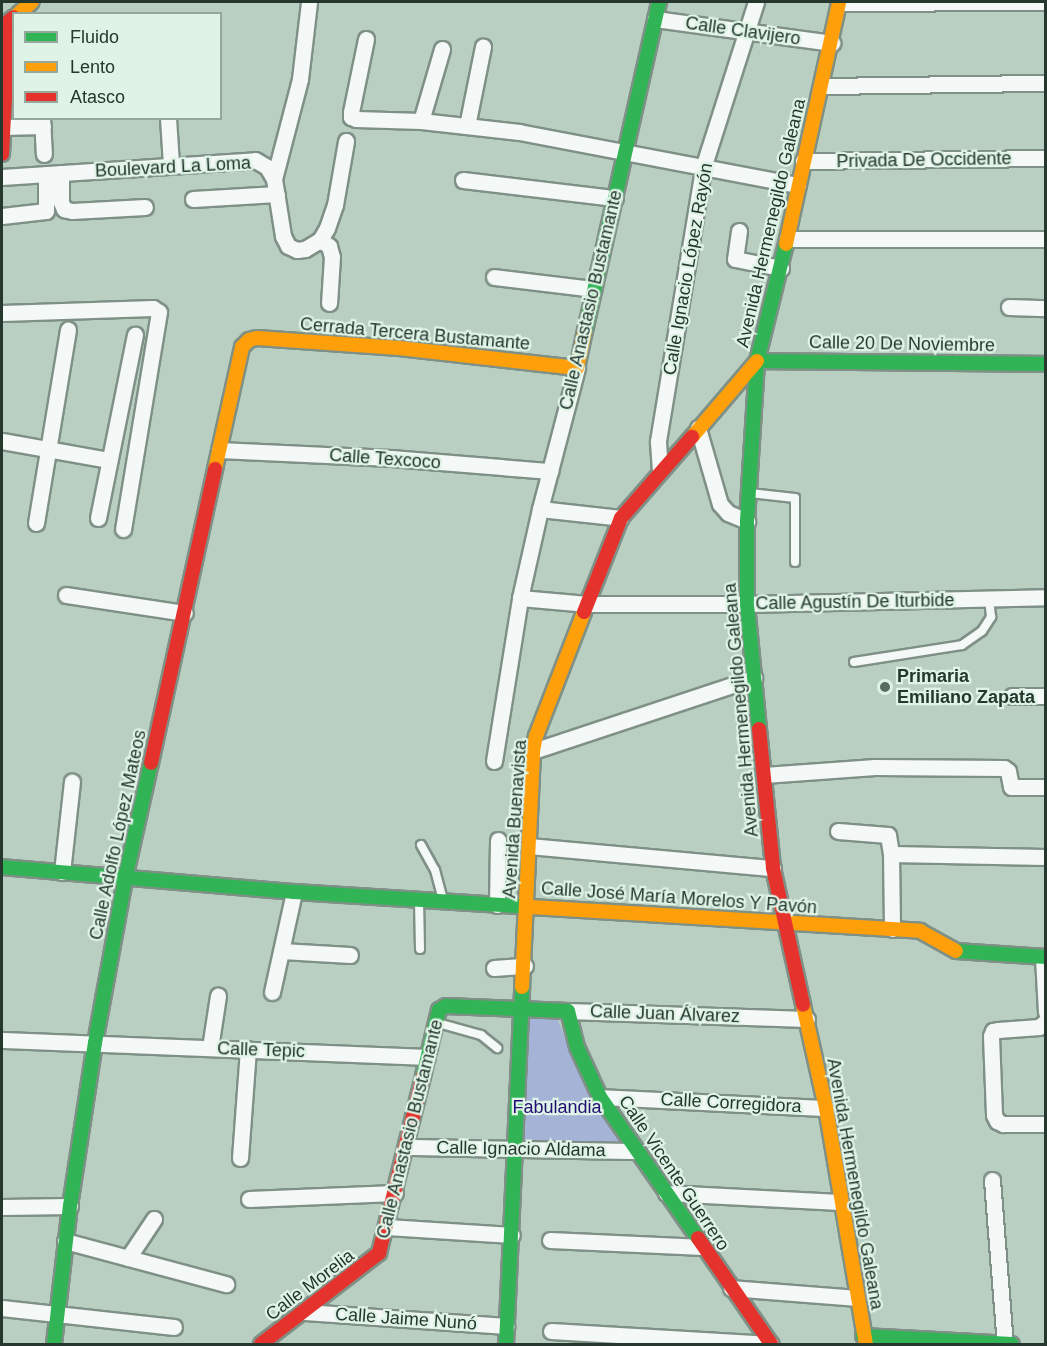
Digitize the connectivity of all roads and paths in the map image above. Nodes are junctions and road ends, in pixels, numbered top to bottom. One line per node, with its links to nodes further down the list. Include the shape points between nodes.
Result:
1 (32, 2): 7 (main road)
2 (309, 2): 34 (street, via 300,79)
3 (659, 2): 8 (main road, Calle Anastasio Bustamante)
4 (756, 2): 10 (street, Calle Ignacio López Rayón)
5 (839, 2): 6 (street); 12 (main road, Avenida Hermenegildo Galeana)
6 (1046, 2)
7 (20, 12)
8 (655, 19): 10 (street, Calle Clavijero); 23 (main road, Calle Anastasio Bustamante)
9 (10, 20): 21 (main road)
10 (747, 31): 12 (street, Calle Clavijero); 29 (street, Calle Ignacio López Rayón)
11 (366, 39): 18 (street, via 351,117)
12 (832, 43): 16 (main road, Avenida Hermenegildo Galeana)
13 (483, 47): 20 (street)
14 (442, 49): 18 (street)
15 (1046, 83): 16 (street)
16 (823, 86): 27 (main road, Avenida Hermenegildo Galeana)
17 (168, 120): 28 (street)
18 (422, 121): 20 (street)
19 (43, 122): 21 (street); 25 (street)
20 (467, 126): 23 (street)
21 (3, 127): 24 (main road)
22 (346, 141): 42 (street, via 332,217)
23 (625, 150): 29 (street); 35 (main road, Calle Anastasio Bustamante)
24 (2, 154)
25 (44, 154)
26 (1046, 158): 27 (street, Privada De Occidente)
27 (803, 161): 33 (main road, Avenida Hermenegildo Galeana)
28 (171, 165): 30 (street, Boulevard La Loma); 34 (street, Boulevard La Loma, via 255,160 267,167)
29 (703, 168): 33 (street); 62 (street, Calle Ignacio López Rayón, via 658,441)
30 (53, 174): 31 (street, Boulevard La Loma); 37 (street, via 64,209); 38 (street, via 46,211)
31 (2, 177)
32 (463, 180): 35 (street)
33 (798, 185): 40 (main road, Avenida Hermenegildo Galeana)
34 (275, 187): 36 (street); 42 (street, via 288,246 305,249)
35 (615, 198): 45 (main road, Calle Anastasio Bustamante)
36 (193, 199)
37 (145, 207)
38 (2, 216)
39 (739, 231): 43 (street, via 737,261)
40 (787, 239): 41 (street); 43 (main road, Avenida Hermenegildo Galeana)
41 (1046, 239)
42 (320, 240): 46 (street, via 329,246 332,257)
43 (781, 268): 53 (main road, Avenida Hermenegildo Galeana)
44 (494, 278): 45 (street)
45 (593, 289): 55 (main road, Calle Anastasio Bustamante)
46 (329, 303)
47 (1009, 307): 48 (street)
48 (1046, 308)
49 (2, 314): 69 (street, via 153,308 159,312)
50 (68, 330): 58 (street)
51 (135, 335): 60 (street)
52 (249, 340): 55 (main road, Cerrada Tercera Bustamante, via 399,348); 59 (main road, Calle Adolfo López Mateos, via 242,347)
53 (757, 361): 54 (main road, Calle 20 De Noviembre); 56 (main road, Avenida Buenavista); 63 (main road, Avenida Hermenegildo Galeana)
54 (1046, 364)
55 (577, 368): 61 (street, Calle Anastasio Bustamante)
56 (698, 428): 62 (main road, Avenida Buenavista); 67 (street, via 720,504 728,513)
57 (2, 441): 58 (street)
58 (48, 449): 60 (street); 68 (street)
59 (219, 450): 61 (street, Calle Texcoco); 77 (main road, Calle Adolfo López Mateos)
60 (109, 460): 65 (street)
61 (550, 471): 64 (street, Calle Anastasio Bustamante)
62 (660, 471): 66 (main road, Avenida Buenavista)
63 (748, 492): 67 (main road, Avenida Hermenegildo Galeana); 70 (lane, via 795,498)
64 (540, 509): 66 (street); 73 (street, Calle Anastasio Bustamante)
65 (98, 518)
66 (621, 518): 75 (main road, Avenida Buenavista)
67 (747, 521): 76 (main road, Avenida Hermenegildo Galeana)
68 (36, 523)
69 (123, 529)
70 (795, 562)
71 (66, 595): 77 (street)
72 (1046, 597): 74 (street, Calle Agustín De Iturbide)
73 (520, 598): 75 (street, Calle Agustín De Iturbide); 83 (street, Calle Anastasio Bustamante)
74 (989, 598): 76 (street, Calle Agustín De Iturbide); 78 (lane, via 991,617 982,631 962,645)
75 (588, 604): 76 (street, Calle Agustín De Iturbide); 82 (main road, Avenida Buenavista)
76 (747, 604): 79 (main road, Avenida Hermenegildo Galeana)
77 (184, 613): 96 (main road, Calle Adolfo López Mateos)
78 (854, 662)
79 (754, 678): 82 (street); 84 (main road, Avenida Hermenegildo Galeana)
80 (1012, 696): 81 (street)
81 (1046, 696)
82 (533, 751): 90 (main road, Avenida Buenavista)
83 (494, 761)
84 (764, 775): 86 (street, via 875,767 1004,768 1011,787); 94 (main road, Avenida Hermenegildo Galeana)
85 (72, 782): 95 (street)
86 (1046, 787)
87 (838, 831): 91 (street, via 888,834)
88 (498, 840): 100 (street)
89 (421, 845): 99 (lane, via 435,870)
90 (529, 846): 94 (street); 101 (main road, Avenida Buenavista)
91 (891, 854): 92 (street); 103 (street)
92 (1046, 857)
93 (2, 867): 95 (main road, Calle José María Morelos Y Pavón)
94 (773, 868): 102 (main road, Avenida Hermenegildo Galeana)
95 (62, 872): 96 (main road, Calle José María Morelos Y Pavón)
96 (125, 879): 97 (main road, Calle José María Morelos Y Pavón); 119 (main road, Calle Adolfo López Mateos)
97 (294, 892): 98 (main road, Calle José María Morelos Y Pavón); 105 (street)
98 (419, 900): 99 (main road, Calle José María Morelos Y Pavón); 104 (lane)
99 (443, 901): 100 (main road, Calle José María Morelos Y Pavón)
100 (497, 905): 101 (main road, Calle José María Morelos Y Pavón)
101 (527, 907): 102 (main road, Calle José María Morelos Y Pavón); 108 (main road, Avenida Buenavista)
102 (784, 924): 103 (main road, Calle José María Morelos Y Pavón); 115 (main road, Avenida Hermenegildo Galeana)
103 (892, 929): 107 (main road, Calle José María Morelos Y Pavón, via 920,931 963,952)
104 (420, 949)
105 (282, 951): 106 (street); 110 (street)
106 (350, 955)
107 (1044, 957): 114 (street)
108 (525, 966): 109 (street); 112 (main road, Avenida Buenavista)
109 (494, 968)
110 (272, 992)
111 (218, 996): 120 (street)
112 (523, 1010): 113 (main road, Calle Juan Álvarez); 117 (main road, Calle Anastasio Bustamante, via 442,1007); 128 (main road, Avenida Buenavista)
113 (568, 1011): 115 (street, Calle Juan Álvarez); 124 (main road, Calle Vicente Guerrero, via 577,1047)
114 (1046, 1012)
115 (807, 1019): 125 (main road, Avenida Hermenegildo Galeana)
116 (1046, 1022): 126 (street, via 1040,1028 993,1031 992,1059 997,1121)
117 (436, 1023): 121 (lane, via 481,1035); 123 (main road, Calle Anastasio Bustamante)
118 (2, 1040): 119 (street, Calle Tepic)
119 (95, 1043): 120 (street, Calle Tepic); 136 (main road, Calle Adolfo López Mateos)
120 (210, 1048): 122 (street, Calle Tepic)
121 (497, 1048)
122 (248, 1049): 123 (street, Calle Tepic); 130 (street)
123 (427, 1058): 127 (main road, Calle Anastasio Bustamante)
124 (600, 1097): 125 (street, Calle Corregidora); 129 (main road, Calle Vicente Guerrero)
125 (826, 1108): 135 (main road, Avenida Hermenegildo Galeana)
126 (1046, 1124)
127 (406, 1147): 128 (street, Calle Ignacio Aldama); 132 (main road, Calle Anastasio Bustamante)
128 (515, 1149): 129 (street, Calle Ignacio Aldama); 140 (main road, Avenida Buenavista)
129 (636, 1150): 133 (main road, Calle Vicente Guerrero)
130 (240, 1158)
131 (993, 1180): 161 (street)
132 (395, 1193): 134 (street); 139 (main road, Calle Anastasio Bustamante)
133 (666, 1193): 135 (street); 143 (main road, Calle Vicente Guerrero)
134 (249, 1199)
135 (840, 1202): 148 (main road, Avenida Hermenegildo Galeana)
136 (70, 1206): 137 (street); 142 (main road, Calle Adolfo López Mateos)
137 (2, 1207)
138 (154, 1219): 145 (street)
139 (387, 1227): 140 (street); 144 (main road, Calle Anastasio Bustamante)
140 (512, 1235): 152 (main road, Avenida Buenavista)
141 (550, 1240): 143 (street)
142 (65, 1241): 145 (street); 151 (main road, Calle Adolfo López Mateos)
143 (703, 1247): 147 (main road, Calle Vicente Guerrero)
144 (379, 1253): 150 (main road, Calle Morelia)
145 (128, 1258): 146 (street)
146 (226, 1284)
147 (731, 1288): 148 (street); 160 (main road, Calle Vicente Guerrero)
148 (857, 1298): 155 (main road, Avenida Hermenegildo Galeana)
149 (2, 1308): 151 (street)
150 (305, 1312): 152 (street, Calle Jaime Nunó); 158 (main road, Calle Morelia)
151 (57, 1316): 153 (street); 157 (main road, Calle Adolfo López Mateos)
152 (507, 1326): 159 (main road, Avenida Buenavista)
153 (174, 1327)
154 (551, 1331): 156 (street)
155 (865, 1340): 161 (main road)
156 (674, 1342): 160 (street)
157 (54, 1344)
158 (261, 1344)
159 (506, 1344)
160 (771, 1344)
161 (1005, 1344): 162 (main road)
162 (1012, 1344)

